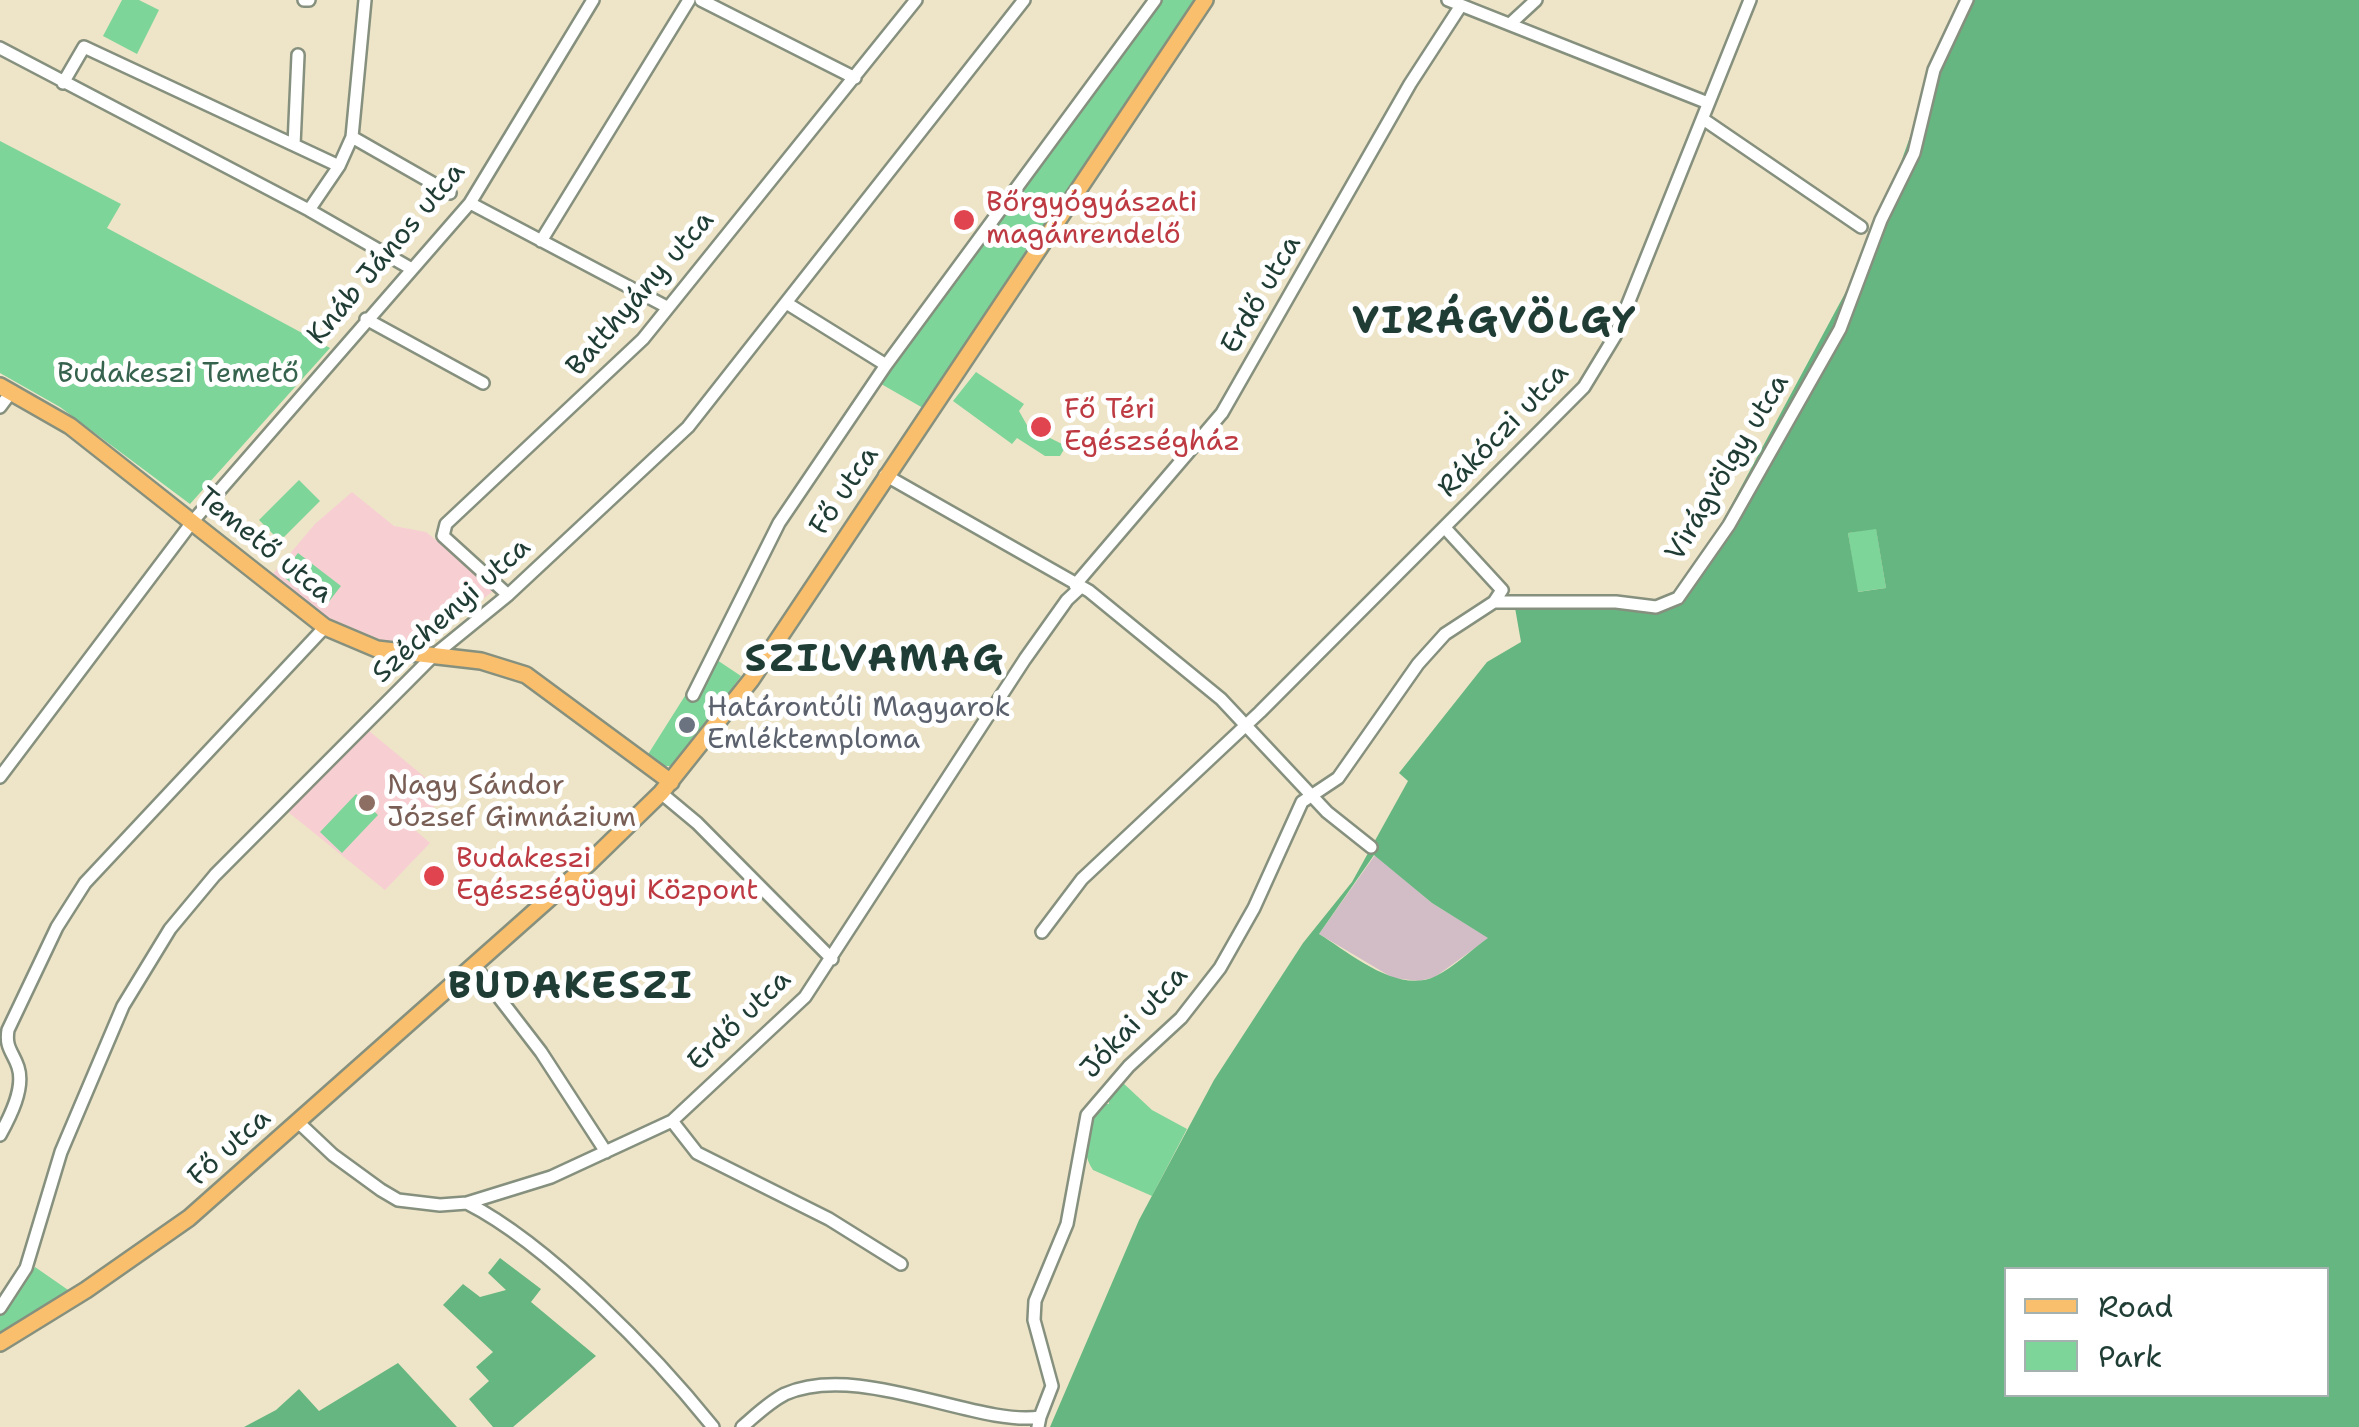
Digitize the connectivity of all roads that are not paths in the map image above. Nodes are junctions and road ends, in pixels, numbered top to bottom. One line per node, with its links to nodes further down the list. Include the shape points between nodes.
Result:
1 (365, 0): 20 (street)
2 (592, 0): 24 (street, Knáb János utca)
3 (688, 0): 27 (street)
4 (701, 0): 16 (street)
5 (916, 0): 16 (street, Batthyány utca)
6 (1024, 0): 29 (street, Széchenyi utca)
7 (1155, 0): 32 (street, Fő utca)
8 (1205, 0): 36 (main road, Fő utca)
9 (1536, 0): 13 (street)
10 (1750, 0): 18 (street, Rákóczi utca)
11 (1967, 0): 41 (street, Virágvölgy utca, via 1934,70 1914,152 1840,329 1729,525 1678,598 1656,606)
12 (1454, 3): 13 (street); 39 (street, Erdő utca, via 1222,412)
13 (1510, 24): 18 (street)
14 (0, 48): 17 (street)
15 (298, 55): 21 (street)
16 (854, 78): 30 (street, Batthyány utca)
17 (63, 83): 21 (street, via 84,46); 25 (street)
18 (1708, 103): 19 (street, Rákóczi utca)
19 (1703, 118): 26 (street); 38 (street, Rákóczi utca, via 1601,363)
20 (352, 137): 22 (street); 23 (street)
21 (294, 145): 22 (street)
22 (339, 166): 25 (street)
23 (450, 193)
24 (470, 203): 27 (street); 28 (street, Knáb János utca)
25 (309, 210): 28 (street)
26 (1861, 227)
27 (541, 241): 30 (street)
28 (410, 268): 31 (street, Knáb János utca)
29 (788, 304): 32 (street); 40 (street, Széchenyi utca, via 688,427)
30 (665, 306): 40 (street, Batthyány utca, via 606,378 446,524 442,536)
31 (366, 320): 33 (street); 37 (street, Knáb János utca)
32 (886, 366): 44 (street, Fő utca, via 779,523)
33 (483, 383)
34 (6, 388): 35 (street); 37 (main road, Temető utca, via 70,426)
35 (0, 407)
36 (885, 476): 39 (street); 47 (main road, Fő utca, via 751,680)
37 (193, 521): 42 (main road, Temető utca); 46 (street, Knáb János utca)
38 (1445, 528): 41 (street, via 1502,590); 45 (street, Rákóczi utca)
39 (1075, 584): 45 (street); 51 (street, Erdő utca)
40 (508, 595): 43 (street, Széchenyi utca)
41 (1494, 602): 48 (street, via 1445,634 1348,766)
42 (326, 627): 43 (main road, Temető utca, via 378,649); 55 (street, via 85,883 8,1030 19,1090)
43 (432, 656): 47 (main road, Temető utca, via 526,675); 59 (street, Széchenyi utca, via 216,875 154,954 123,1006 61,1152 26,1268)
44 (693, 695)
45 (1247, 724): 48 (street); 50 (street, Rákóczi utca, via 1082,879)
46 (0, 777)
47 (666, 788): 51 (street); 52 (main road, Fő utca)
48 (1313, 794): 49 (street); 61 (street, Jókai utca, via 1302,802 1220,968 1087,1115 1068,1224 1035,1301 1052,1386)
49 (1371, 847)
50 (1042, 932)
51 (832, 960): 54 (street, Erdő utca, via 778,1025)
52 (474, 965): 53 (main road, Fő utca); 56 (street)
53 (297, 1120): 57 (street, Erdő utca, via 338,1160 398,1200); 60 (main road, Fő utca, via 189,1218)
54 (672, 1121): 56 (street, Erdő utca); 58 (street, via 697,1153 829,1219)
55 (0, 1136)
56 (606, 1152): 57 (street, Erdő utca)
57 (467, 1203): 62 (street, via 553,1263)
58 (900, 1264)
59 (0, 1308)
60 (0, 1343)
61 (1039, 1422): 63 (street, via 990,1425 824,1388 784,1394)
62 (713, 1427)
63 (742, 1427)

